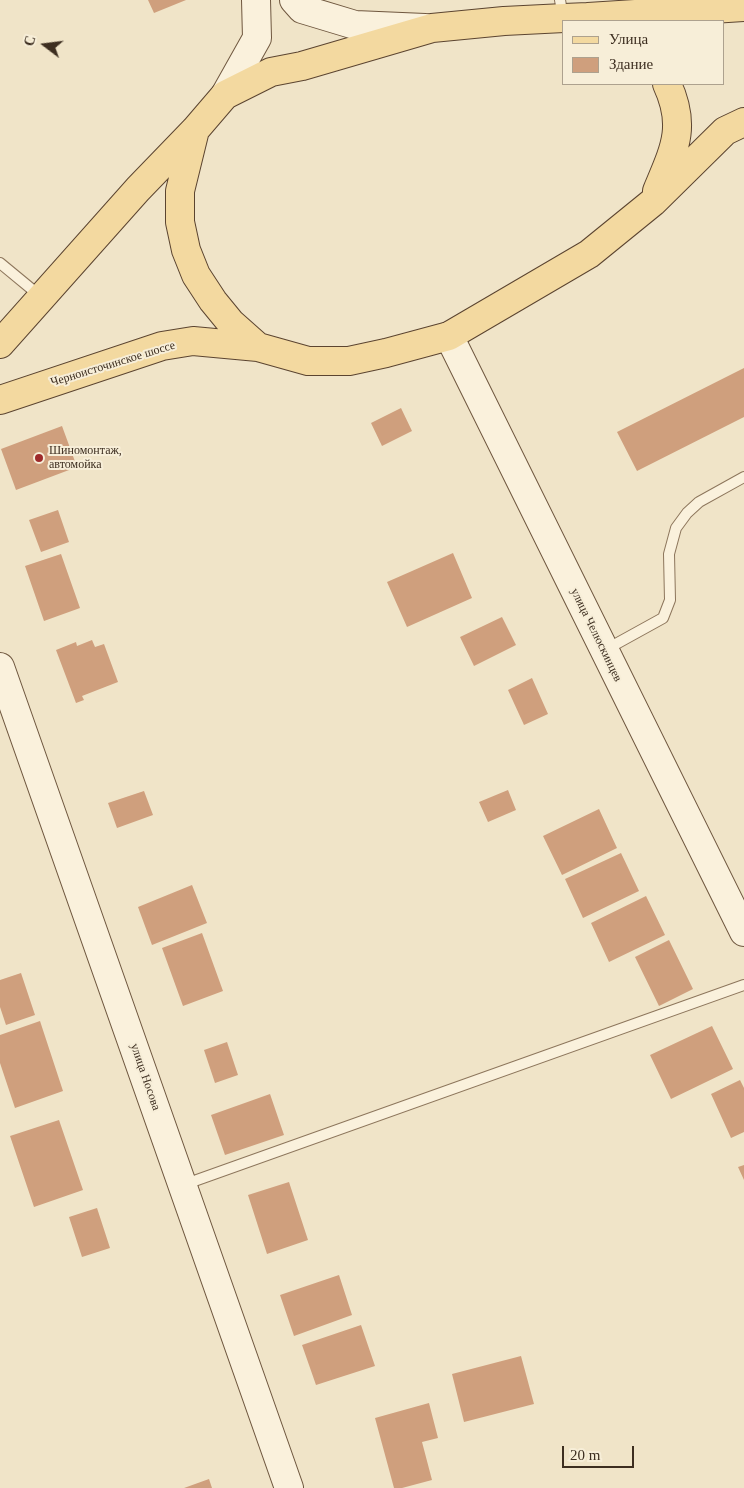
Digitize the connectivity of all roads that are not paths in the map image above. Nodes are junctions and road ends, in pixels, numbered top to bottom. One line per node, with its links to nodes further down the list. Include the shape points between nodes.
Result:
1 (256, 0): 7 (street, via 257,38)
2 (294, 0): 5 (street, via 302,8 355,25)
3 (744, 7): 4 (main road)
4 (578, 14): 5 (main road)
5 (432, 28): 7 (main road, via 271,72)
6 (668, 85): 10 (main road, via 678,114 676,146)
7 (225, 95): 9 (main road)
8 (744, 122): 10 (main road, via 725,131)
9 (195, 130): 12 (main road); 15 (main road, via 180,191 180,222 186,250 196,275 213,301)
10 (653, 202): 13 (main road, Черноисточинское шоссе, via 589,254)
11 (0, 263): 12 (lane)
12 (43, 298): 14 (main road)
13 (449, 336): 15 (main road, Черноисточинское шоссе, via 349,362 308,361); 18 (street, улица Челюскинцев)
14 (0, 344)
15 (258, 347): 16 (main road, Черноисточинское шоссе, via 193,341 162,346)
16 (0, 400)
17 (744, 477): 18 (lane, via 699,502 676,528 668,554 670,600 663,618)
18 (604, 650): 20 (street, улица Челюскинцев)
19 (0, 667): 22 (street, улица Носова)
20 (744, 932)
21 (744, 985): 22 (lane)
22 (182, 1185): 23 (street, улица Носова)
23 (288, 1488)

